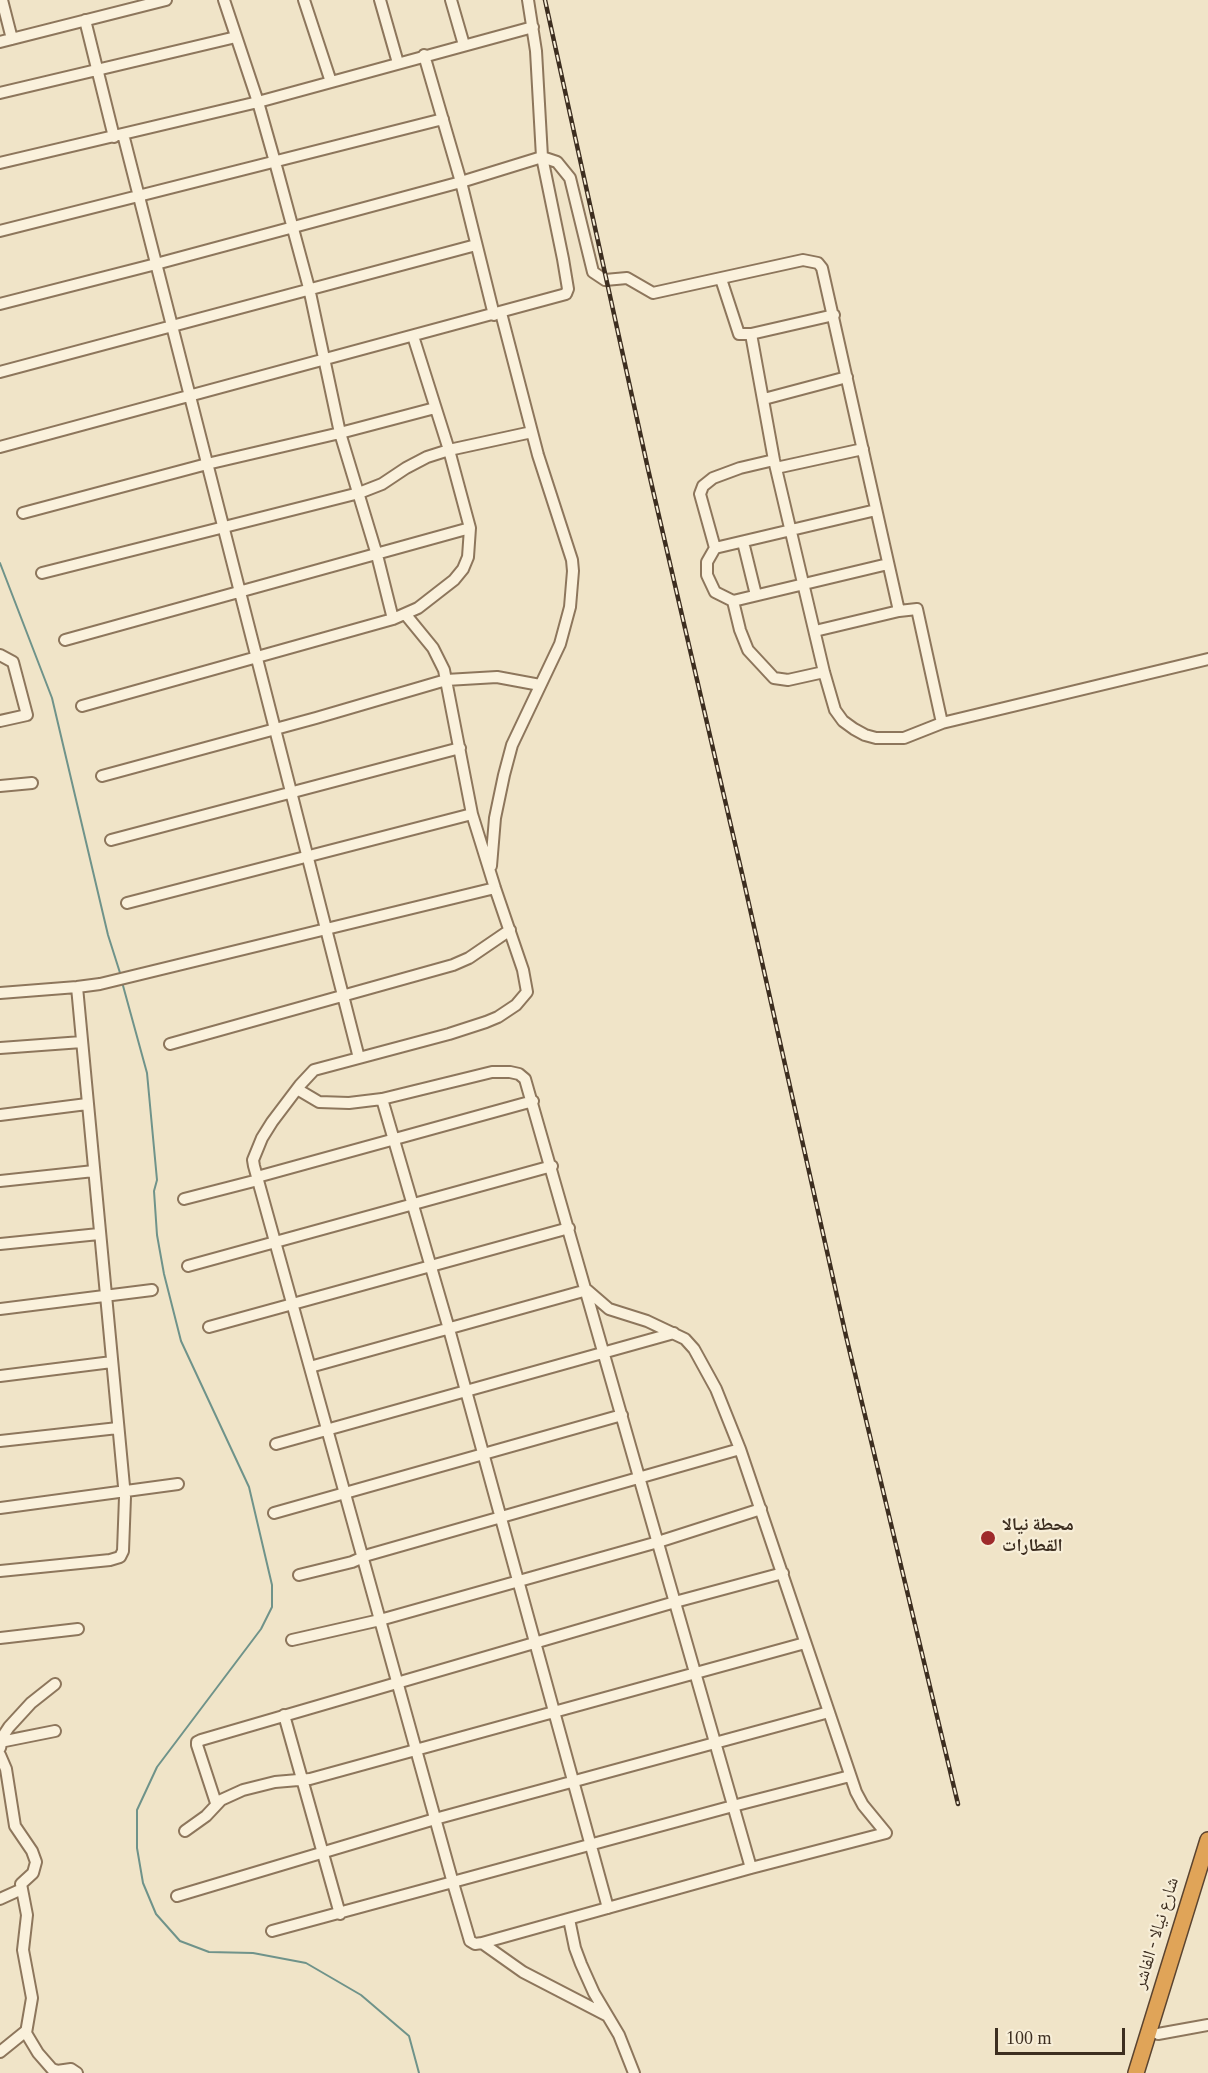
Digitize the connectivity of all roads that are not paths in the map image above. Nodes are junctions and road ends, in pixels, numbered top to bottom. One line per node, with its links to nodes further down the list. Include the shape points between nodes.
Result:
1 (2, 0): 11 (street)
2 (161, 0): 8 (street)
3 (224, 0): 10 (street)
4 (304, 0): 17 (street)
5 (380, 0): 15 (street)
6 (451, 0): 13 (street)
7 (528, 0): 9 (street)
8 (85, 20): 11 (street); 16 (street)
9 (532, 27): 13 (street); 22 (street)
10 (236, 37): 16 (street); 19 (street)
11 (12, 39): 12 (street)
12 (0, 42)
13 (464, 45): 14 (street)
14 (424, 56): 15 (street); 20 (street)
15 (399, 63): 17 (street)
16 (97, 70): 18 (street); 21 (street)
17 (331, 82): 19 (street)
18 (0, 93)
19 (258, 102): 21 (street); 23 (street)
20 (443, 118): 23 (street); 25 (street)
21 (119, 136): 24 (street); 26 (street)
22 (542, 157): 25 (street); 31 (street, via 557,162 570,178 592,272 605,280 627,278 652,294); 34 (street, via 568,291 563,296)
23 (275, 162): 26 (street); 27 (street)
24 (0, 163)
25 (460, 182): 27 (street); 29 (street)
26 (139, 196): 28 (street); 30 (street)
27 (293, 226): 30 (street); 32 (street)
28 (0, 231)
29 (476, 245): 32 (street); 34 (street)
30 (156, 264): 33 (street); 36 (street)
31 (721, 279): 35 (street, via 803,260 818,263); 37 (street, via 739,334)
32 (309, 288): 36 (street); 39 (street)
33 (0, 304)
34 (497, 314): 38 (street); 45 (street)
35 (834, 315): 37 (street); 41 (street)
36 (172, 326): 40 (street); 42 (street)
37 (751, 334): 43 (street)
38 (413, 336): 39 (street); 44 (street)
39 (325, 360): 42 (street); 46 (street)
40 (0, 372)
41 (847, 377): 43 (street); 49 (street)
42 (190, 396): 47 (street); 50 (street)
43 (764, 399): 51 (street)
44 (435, 408): 46 (street); 48 (street)
45 (532, 432): 48 (street); 77 (street, via 573,571 565,628)
46 (340, 433): 50 (street); 52 (street)
47 (0, 447)
48 (449, 450): 52 (street); 56 (street)
49 (863, 450): 51 (street); 53 (street)
50 (207, 464): 54 (street); 55 (street)
51 (776, 464): 57 (street); 59 (street, via 740,468 703,486 700,494)
52 (359, 493): 55 (street); 60 (street)
53 (876, 510): 57 (street); 61 (street)
54 (23, 513)
55 (223, 527): 62 (street); 64 (street)
56 (470, 528): 60 (street); 68 (street, via 463,569 443,590)
57 (791, 530): 58 (street); 63 (street)
58 (743, 542): 59 (street); 65 (street)
59 (715, 548): 66 (street, via 706,562 709,582 719,595)
60 (377, 555): 64 (street); 69 (street)
61 (888, 564): 63 (street); 67 (street)
62 (42, 573)
63 (803, 583): 65 (street); 70 (street)
64 (240, 592): 71 (street); 73 (street)
65 (756, 595): 66 (street)
66 (733, 601): 75 (street, via 748,650 774,678 788,680)
67 (899, 610): 70 (street); 80 (street, via 917,609)
68 (406, 615): 69 (street); 76 (street, via 433,648)
69 (393, 620): 73 (street)
70 (814, 631): 75 (street)
71 (65, 640)
72 (0, 655): 79 (street, via 13,662 27,715)
73 (257, 659): 78 (street); 81 (street)
74 (1208, 659): 80 (street)
75 (824, 672): 80 (street, via 835,710 843,721 865,735 904,738)
76 (446, 680): 77 (street, via 497,677); 81 (street); 82 (street)
77 (540, 684): 90 (street, via 512,745 504,775)
78 (82, 706)
79 (0, 722)
80 (942, 723)
81 (275, 730): 83 (street); 86 (street)
82 (460, 748): 86 (street); 87 (street)
83 (102, 776)
84 (32, 783): 85 (street)
85 (0, 786)
86 (291, 792): 88 (street); 89 (street)
87 (472, 814): 89 (street); 90 (street)
88 (111, 840)
89 (307, 857): 92 (street); 93 (street)
90 (490, 872): 91 (street)
91 (495, 888): 93 (street); 94 (street)
92 (127, 903)
93 (325, 928): 95 (street); 97 (street)
94 (510, 930): 97 (street, via 453,965); 101 (street, via 527,986 526,996 516,1005 469,1028)
95 (77, 987): 96 (street); 98 (street)
96 (0, 993)
97 (342, 996): 99 (street); 101 (street)
98 (82, 1042): 100 (street); 105 (street)
99 (170, 1044)
100 (0, 1048)
101 (359, 1058): 102 (street, via 314,1070)
102 (297, 1089): 103 (street, via 311,1099 327,1103); 110 (street, via 256,1149 253,1160)
103 (382, 1099): 104 (street, via 501,1071 524,1077); 107 (street)
104 (533, 1101): 107 (street); 108 (street)
105 (87, 1104): 106 (street); 109 (street)
106 (0, 1115)
107 (394, 1139): 110 (street); 113 (street)
108 (552, 1166): 113 (street); 114 (street)
109 (94, 1171): 111 (street); 115 (street)
110 (257, 1179): 112 (street); 116 (street)
111 (0, 1181)
112 (184, 1199)
113 (413, 1204): 116 (street); 119 (street)
114 (569, 1228): 119 (street); 121 (street)
115 (99, 1234): 117 (street); 122 (street)
116 (275, 1241): 118 (street); 123 (street)
117 (0, 1244)
118 (188, 1266)
119 (431, 1267): 123 (street); 126 (street)
120 (152, 1290): 122 (street)
121 (587, 1290): 126 (street); 127 (street, via 609,1309); 128 (street)
122 (105, 1296): 124 (street); 129 (street)
123 (292, 1304): 125 (street); 130 (street)
124 (0, 1309)
125 (209, 1327)
126 (449, 1329): 130 (street); 132 (street)
127 (674, 1333): 128 (street); 138 (street, via 694,1349 716,1389)
128 (605, 1352): 132 (street); 133 (street)
129 (112, 1362): 131 (street); 134 (street)
130 (310, 1367): 135 (street)
131 (0, 1376)
132 (465, 1391): 135 (street); 139 (street)
133 (622, 1415): 139 (street); 140 (street)
134 (118, 1428): 136 (street); 142 (street)
135 (327, 1430): 137 (street); 143 (street)
136 (0, 1441)
137 (276, 1444)
138 (740, 1449): 140 (street); 145 (street)
139 (483, 1455): 143 (street); 147 (street)
140 (640, 1478): 147 (street); 148 (street)
141 (178, 1484): 142 (street)
142 (124, 1490): 144 (street); 150 (street, via 125,1539 120,1557)
143 (345, 1494): 146 (street); 149 (street)
144 (0, 1508)
145 (761, 1509): 148 (street); 151 (street)
146 (274, 1512)
147 (500, 1518): 149 (street); 153 (street)
148 (658, 1542): 153 (street); 154 (street)
149 (363, 1557): 152 (street); 155 (street)
150 (0, 1571)
151 (783, 1574): 154 (street); 160 (street)
152 (299, 1575)
153 (518, 1580): 155 (street); 159 (street)
154 (675, 1602): 159 (street); 161 (street)
155 (380, 1620): 158 (street); 162 (street)
156 (78, 1629): 157 (street)
157 (0, 1638)
158 (292, 1640)
159 (535, 1643): 162 (street); 165 (street)
160 (805, 1643): 161 (street); 164 (street)
161 (696, 1674): 165 (street); 169 (street)
162 (397, 1682): 166 (street); 170 (street)
163 (55, 1684): 168 (street, via 31,1703)
164 (830, 1712): 169 (street); 172 (street)
165 (554, 1713): 170 (street); 174 (street)
166 (284, 1715): 173 (street); 175 (street, via 197,1742)
167 (55, 1731): 168 (street)
168 (1, 1739)
169 (715, 1742): 174 (street); 176 (street)
170 (416, 1750): 173 (street); 177 (street)
171 (0, 1755): 185 (street, via 6,1768 14,1824 36,1862 33,1873 21,1882)
172 (850, 1776): 176 (street); 183 (street, via 863,1805 886,1833)
173 (302, 1780): 175 (street, via 243,1790); 181 (street)
174 (574, 1782): 177 (street); 180 (street)
175 (216, 1803): 178 (street, via 206,1816)
176 (733, 1806): 180 (street); 183 (street)
177 (435, 1820): 181 (street); 184 (street)
178 (184, 1831)
179 (1208, 1840): 182 (highway, شارع نيالا - الفاشر)
180 (591, 1845): 184 (street); 188 (street)
181 (322, 1852): 186 (street); 189 (street)
182 (1205, 1867): 193 (highway, شارع نيالا - الفاشر)
183 (751, 1868): 188 (street)
184 (453, 1883): 189 (street); 192 (street, via 471,1942)
185 (22, 1889): 187 (street); 196 (street, via 27,1915 23,1950 32,1998)
186 (177, 1896)
187 (0, 1899)
188 (608, 1908): 190 (street)
189 (340, 1914): 191 (street)
190 (569, 1919): 192 (street); 194 (street, via 576,1954)
191 (272, 1931)
192 (482, 1943): 194 (street, via 523,1972)
193 (1160, 2011): 197 (highway, شارع نيالا - الفاشر); 201 (highway, شارع نيالا - الفاشر)
194 (608, 2015): 200 (street)
195 (1208, 2025): 197 (street)
196 (26, 2031): 198 (street); 199 (street, via 52,2069 71,2069)
197 (1158, 2034): 202 (highway, شارع نيالا - الفاشر)
198 (0, 2052)
199 (77, 2073)
200 (634, 2073)
201 (1136, 2073)
202 (1146, 2073)

